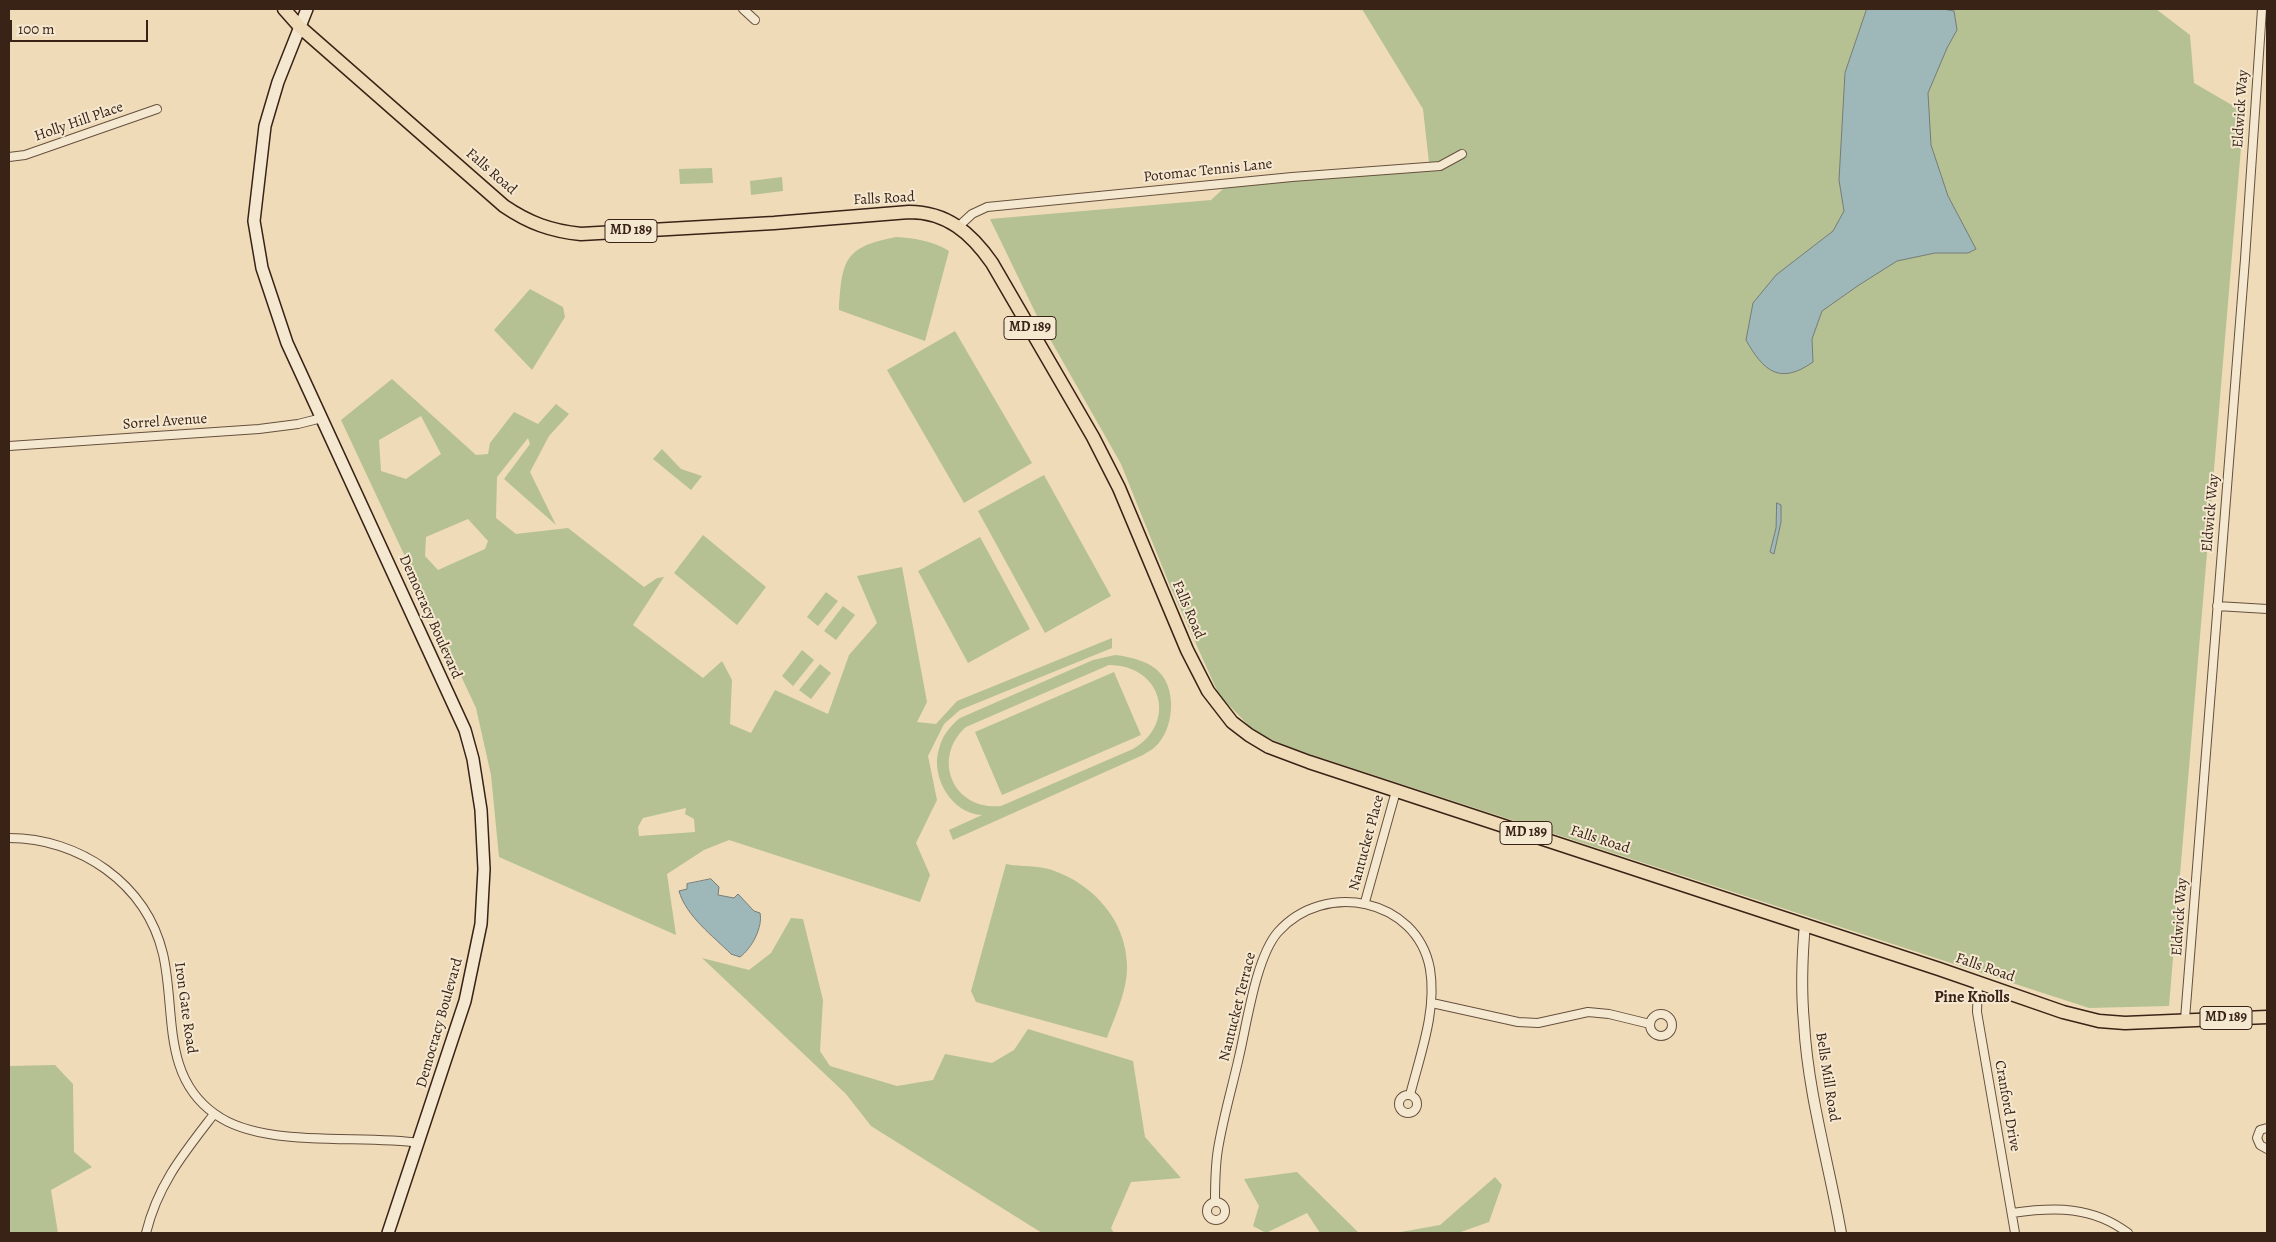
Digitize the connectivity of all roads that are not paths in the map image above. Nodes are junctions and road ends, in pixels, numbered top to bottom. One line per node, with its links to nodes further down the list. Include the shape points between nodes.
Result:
1 (284, 9): 6 (main road, Falls Road / MD 189)
2 (307, 9): 6 (main road, Democracy Boulevard)
3 (743, 9): 5 (street)
4 (2262, 9): 13 (street, Eldwick Way)
5 (754, 20)
6 (300, 27): 10 (main road, Falls Road / MD 189, via 504,206 526,221 557,231 581,234 909,212 928,213); 11 (main road, Democracy Boulevard, via 265,126 254,221 262,268 274,305)
7 (157, 109): 9 (street, Holly Hill Place, via 24,156)
8 (1462, 154): 10 (street, Potomac Tennis Lane, via 1440,166 1292,176 988,207 972,214)
9 (9, 157)
10 (959, 226): 15 (main road, Falls Road / MD 189, via 980,244 1093,437 1119,488 1187,650 1219,708 1243,731 1269,747)
11 (322, 418): 12 (street, Sorrel Avenue, via 259,430); 27 (main road, Democracy Boulevard, via 465,730 479,790 484,869 478,941 464,1001)
12 (9, 446)
13 (2217, 606): 14 (street); 22 (street, Eldwick Way)
14 (2267, 610)
15 (1396, 791): 17 (street, Nantucket Place); 18 (main road, Falls Road / MD 189)
16 (9, 838): 25 (street, Iron Gate Road, via 49,841 74,849 102,865 133,894 157,936 163,954 177,1060 192,1092)
17 (1365, 902): 20 (street, Nantucket Terrace, via 1393,916 1414,935 1430,967); 29 (street, Nantucket Terrace, via 1332,902 1301,913 1278,931 1266,950 1218,1150)
18 (1805, 924): 19 (main road, Falls Road / MD 189); 33 (street, Bells Mill Road, via 1802,954 1804,1024 1810,1074)
19 (1978, 982): 22 (main road, Falls Road / MD 189, via 2099,1021); 30 (street, Cranford Drive, via 1978,1012)
20 (1432, 1003): 23 (street, via 1518,1022 1538,1023 1588,1012); 24 (street, Nantucket Terrace)
21 (2267, 1016): 22 (main road, Falls Road / MD 189)
22 (2185, 1019)
23 (1650, 1024)
24 (1410, 1096)
25 (214, 1114): 27 (street, Iron Gate Road, via 241,1128 270,1135); 31 (street, via 165,1182)
26 (2267, 1128): 28 (street, via 2260,1130 2257,1138)
27 (419, 1143): 32 (main road, Democracy Boulevard)
28 (2267, 1149)
29 (1215, 1202)
30 (2012, 1213): 34 (street, Cranford Drive); 35 (street, via 2070,1208 2105,1219)
31 (146, 1233)
32 (388, 1233)
33 (1841, 1233)
34 (2015, 1233)
35 (2128, 1233)

